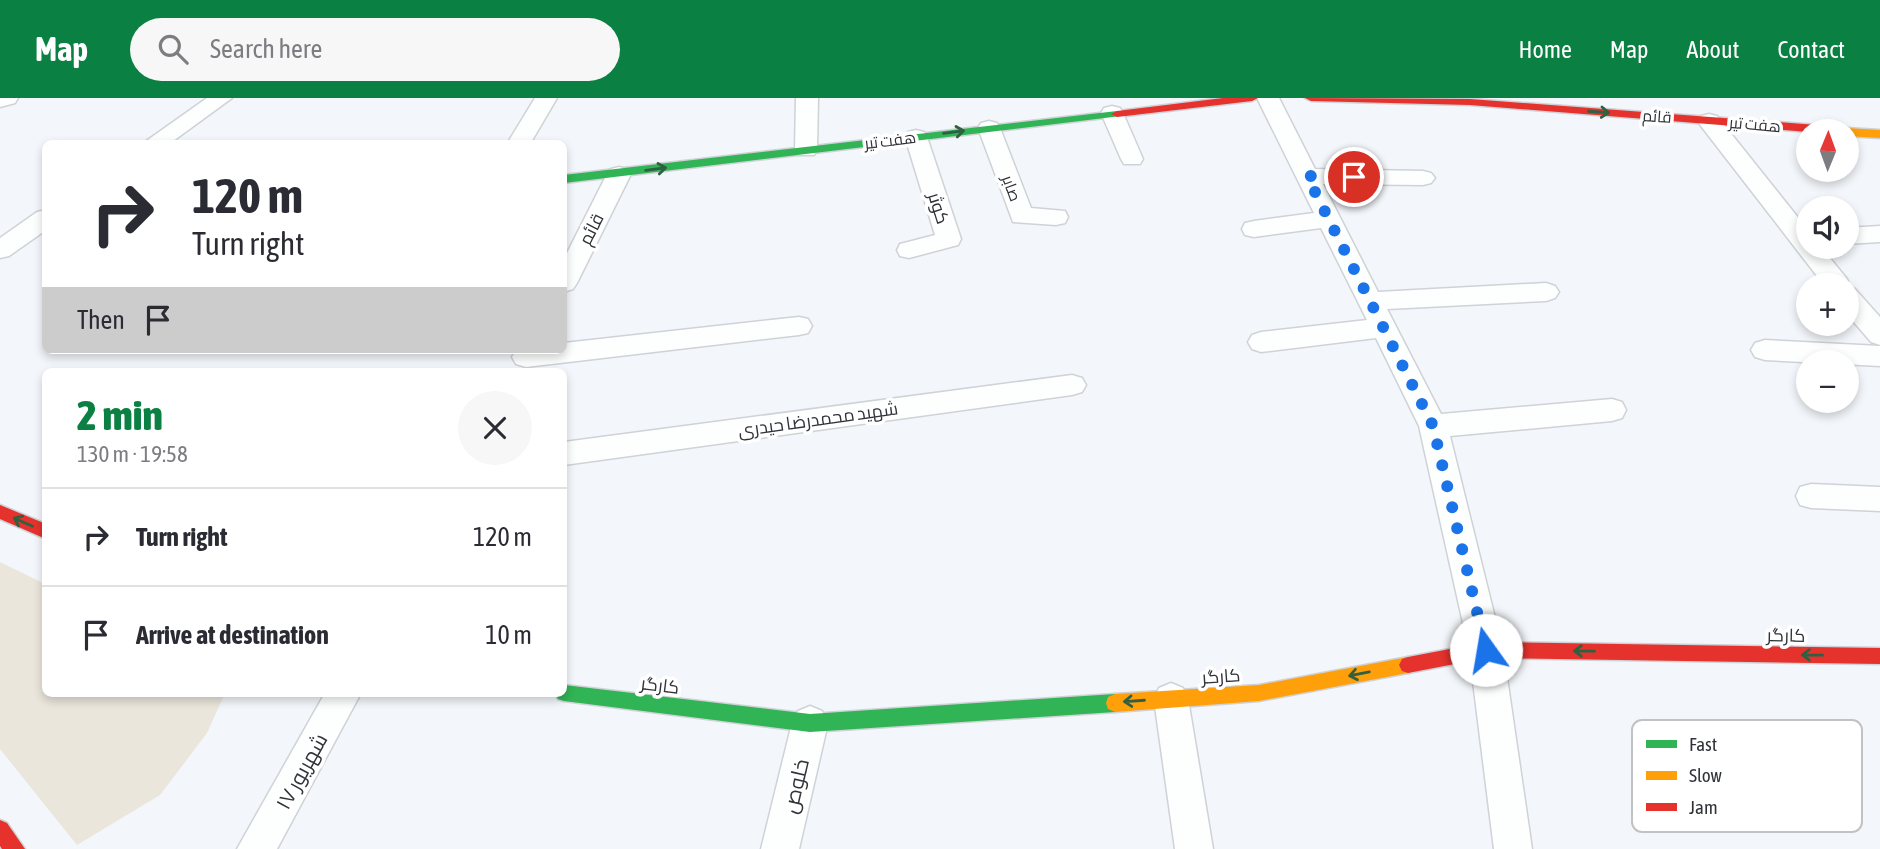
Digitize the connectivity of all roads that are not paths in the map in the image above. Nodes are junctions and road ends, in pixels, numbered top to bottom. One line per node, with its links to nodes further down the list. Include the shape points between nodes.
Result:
1 (6, 98): 12 (street)
2 (221, 98): 20 (street)
3 (546, 98): 21 (street)
4 (1252, 98): 8 (street)
5 (1268, 98): 25 (street)
6 (1311, 98): 9 (street, قائم)
7 (1695, 98): 14 (street)
8 (1214, 99): 13 (street, هفت تیر)
9 (1397, 99): 10 (street, قائم)
10 (1469, 100): 14 (street, قائم, one-way to 14)
11 (813, 101): 22 (street)
12 (0, 102)
13 (1112, 113): 16 (street, هفت تیر); 23 (street)
14 (1709, 121): 15 (street, هفت تیر); 32 (street)
15 (1796, 127)
16 (989, 128): 19 (street, هفت تیر, one-way to 16); 28 (street, صابر, via 1022,216)
17 (1859, 132): 18 (street, هفت تیر)
18 (1880, 134)
19 (916, 136): 22 (street, هفت تیر); 36 (street, کوثر, via 949,239)
20 (159, 140)
21 (520, 140)
22 (806, 150): 24 (street, هفت تیر, one-way to 22)
23 (1132, 159)
24 (619, 174): 27 (street, هفت تیر); 37 (street, قائم)
25 (1307, 176): 26 (street); 29 (street)
26 (1423, 178)
27 (567, 179)
28 (1056, 217)
29 (1329, 219): 31 (street); 39 (street)
30 (42, 221): 35 (street)
31 (1254, 229)
32 (1796, 229)
33 (1880, 234): 34 (street)
34 (1859, 235)
35 (0, 250)
36 (909, 250)
37 (567, 277)
38 (1546, 292): 39 (street)
39 (1370, 302): 42 (street)
40 (1859, 310): 43 (street)
41 (799, 326): 47 (street)
42 (1384, 328): 44 (street); 52 (street)
43 (1880, 335)
44 (1261, 342)
45 (1765, 350): 48 (street)
46 (567, 354): 49 (street)
47 (567, 354)
48 (1880, 356)
49 (525, 359)
50 (1072, 385): 53 (street, شهید محمدرضا حیدری)
51 (1612, 410): 52 (street)
52 (1433, 426): 58 (street)
53 (567, 454)
54 (1811, 496): 55 (street)
55 (1880, 499)
56 (0, 512): 57 (street, one-way to 56)
57 (42, 530)
58 (1486, 650): 59 (street, کارگر, one-way to 58); 62 (street, کارگر, one-way to 62, via 1259,693); 69 (street)
59 (1880, 656)
60 (567, 693): 63 (street, کارگر)
61 (342, 697): 66 (street, ۱۷ شهریور)
62 (1171, 699): 63 (street, کارگر, one-way to 63); 68 (street)
63 (810, 723): 67 (street, خلوص)
64 (0, 830): 65 (street)
65 (15, 849)
66 (257, 849)
67 (780, 849)
68 (1194, 849)
69 (1513, 849)

